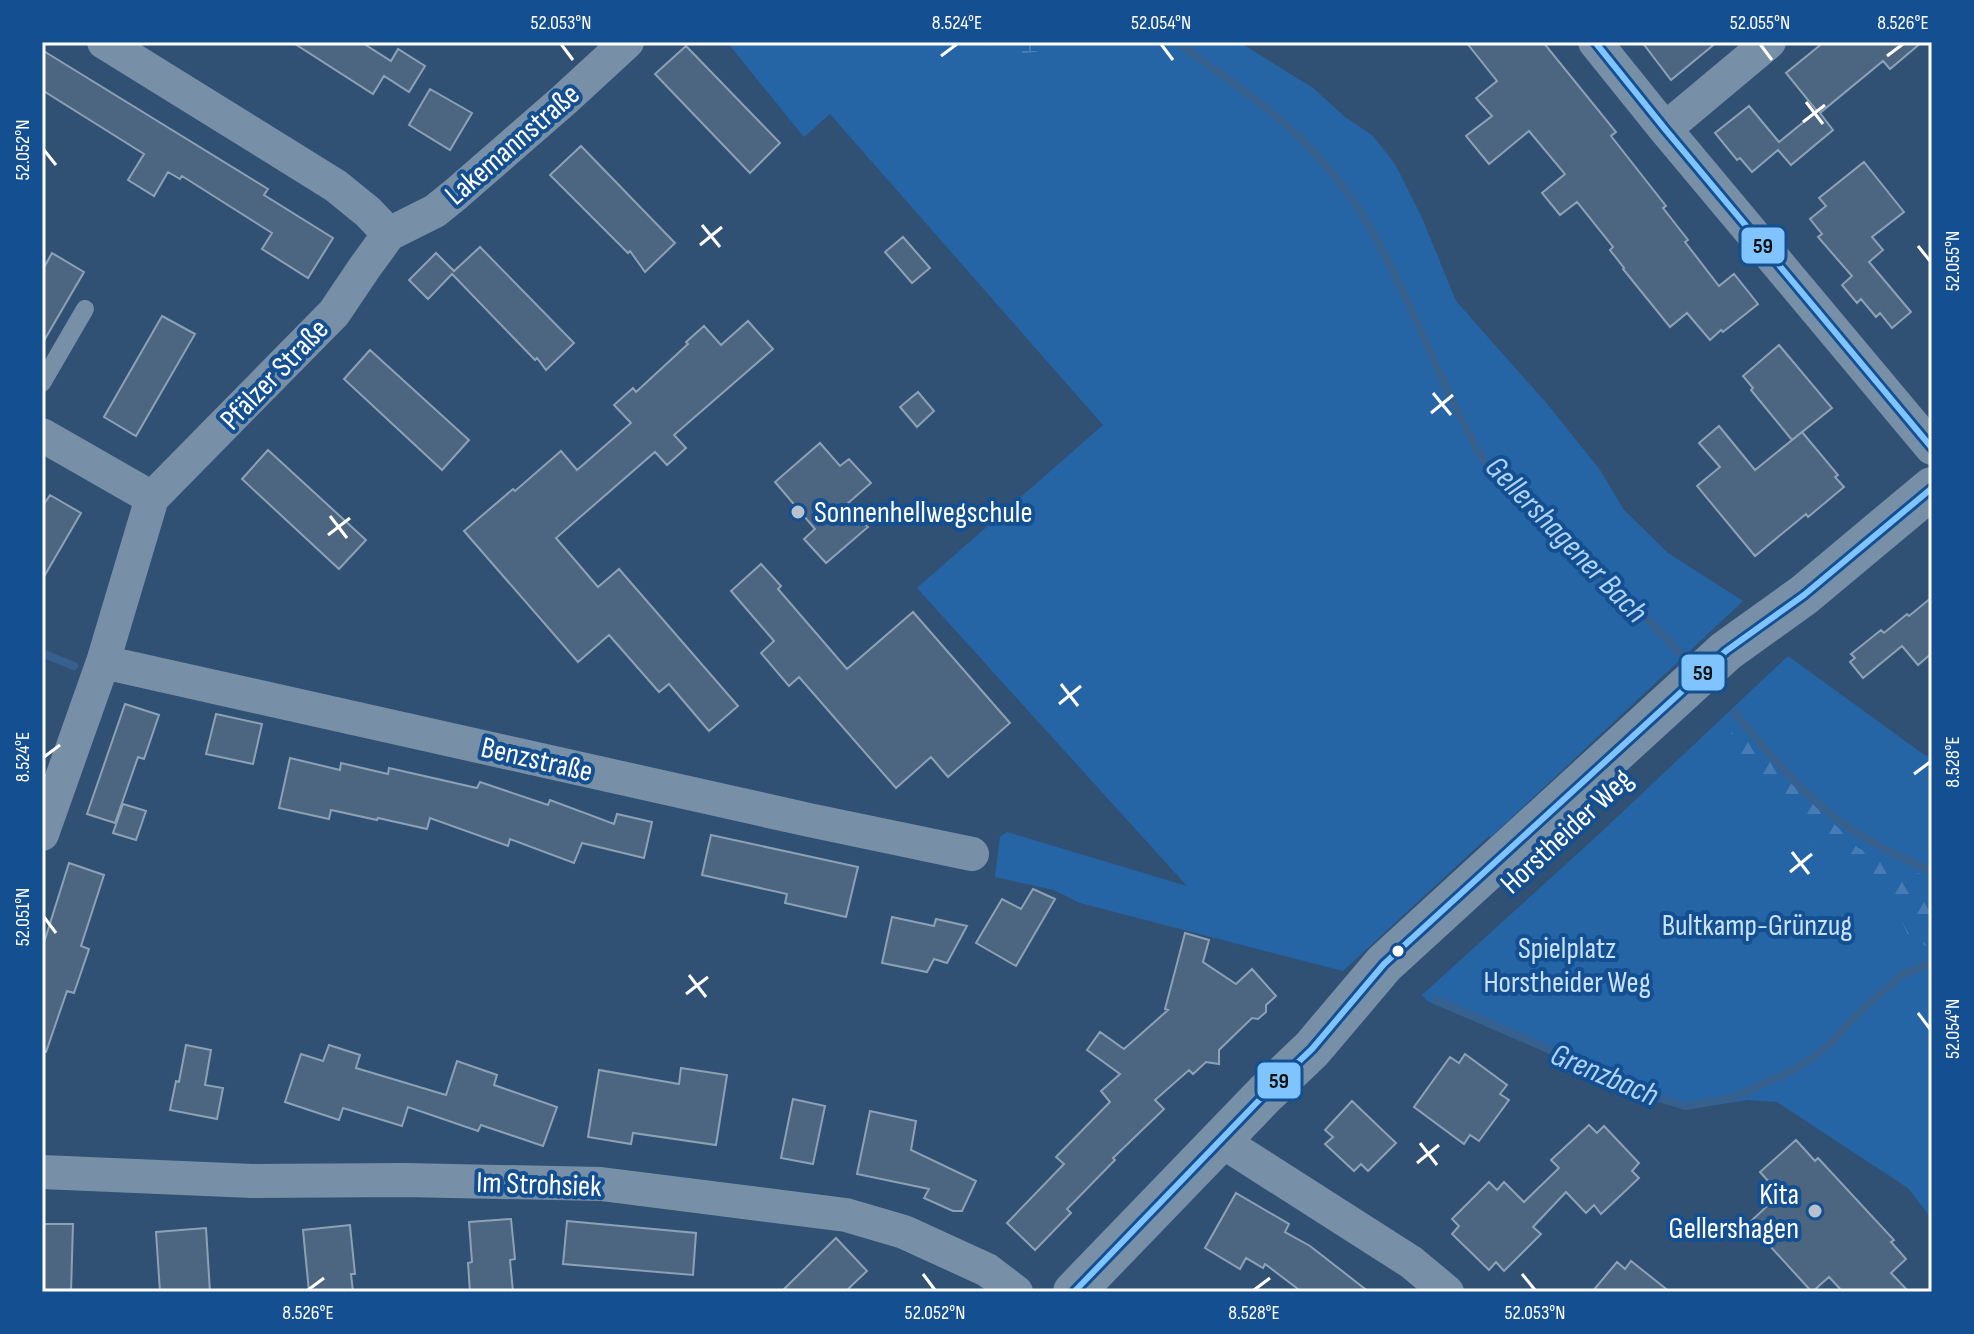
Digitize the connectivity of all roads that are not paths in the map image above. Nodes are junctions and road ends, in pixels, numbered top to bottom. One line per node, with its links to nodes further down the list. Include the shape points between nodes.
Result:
1 (104, 42): 6 (street, via 336,186)
2 (627, 42): 6 (street, Lakemannstraße, via 435,211)
3 (1595, 42): 5 (street)
4 (1769, 42): 5 (street)
5 (1665, 129): 10 (street)
6 (389, 234): 12 (street, Pfälzer Straße, via 334,313)
7 (85, 309): 8 (lane)
8 (42, 383)
9 (42, 435): 12 (street)
10 (1932, 448)
11 (1932, 488): 16 (street, Horstheider Weg, via 1804,595 1742,668 1401,983 1312,1049)
12 (152, 498): 13 (street, Pfälzer Straße)
13 (103, 662): 14 (street, Pfälzer Straße); 15 (street, Benzstraße)
14 (42, 834)
15 (972, 854)
16 (1220, 1140): 19 (street, Horstheider Weg); 20 (street, via 1411,1262)
17 (42, 1172): 18 (street, Im Strohsiek, via 252,1181 601,1184 846,1215 904,1232 987,1270)
18 (1016, 1292)
19 (1074, 1292)
20 (1447, 1292)

